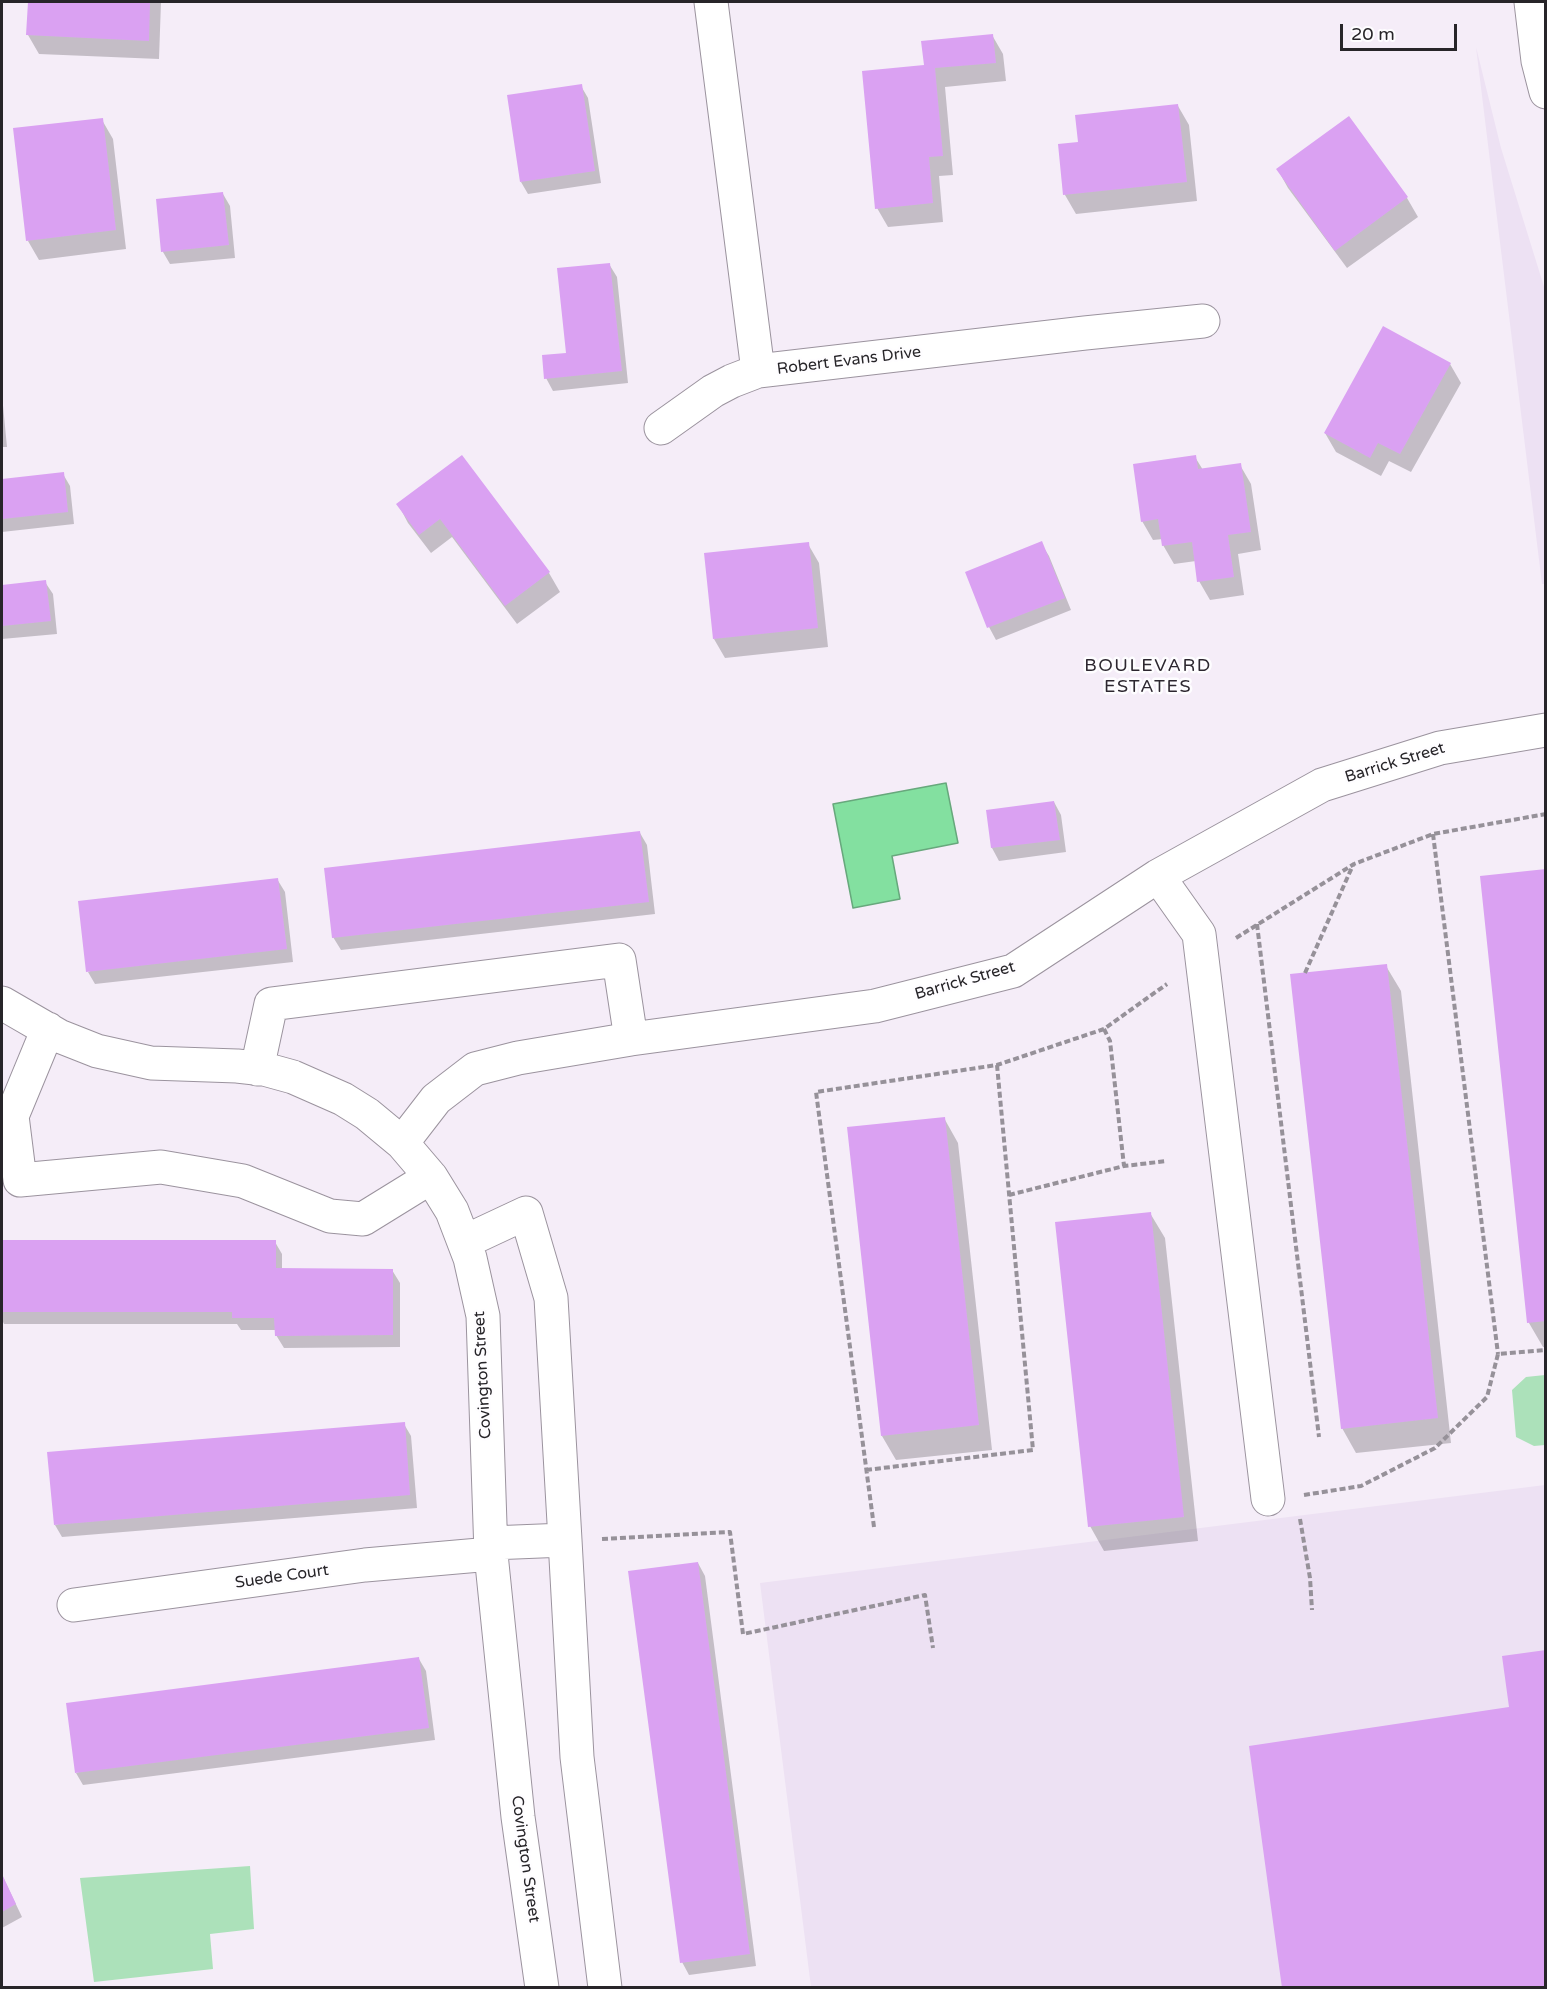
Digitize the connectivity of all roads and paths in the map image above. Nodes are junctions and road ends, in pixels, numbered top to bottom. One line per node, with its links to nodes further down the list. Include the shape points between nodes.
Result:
1 (711, 2): 5 (street, Robert Evans Drive)
2 (1531, 2): 3 (street)
3 (1545, 92)
4 (1203, 321): 5 (street, Robert Evans Drive)
5 (758, 371): 6 (street, via 713,391)
6 (662, 428)
7 (1545, 730): 11 (street, Barrick Street, via 1440,748 1322,785)
8 (1545, 814): 9 (path)
9 (1433, 834): 10 (path); 28 (path)
10 (1354, 864): 12 (path); 14 (path)
11 (1158, 876): 13 (street, via 1199,934); 18 (street, Barrick Street, via 1013,971 875,1006)
12 (1257, 924): 13 (path); 29 (path)
13 (1202, 960): 17 (path); 31 (street)
14 (1305, 973)
15 (2, 1003): 16 (street, Covington Street)
16 (48, 1029): 20 (street, Covington Street, via 97,1052 151,1063); 24 (street, via 12,1116 20,1180 161,1167 243,1180 330,1216 363,1219)
17 (1104, 1029): 19 (path); 23 (path, via 1110,1041)
18 (631, 1039): 20 (street, via 619,960 271,1005); 21 (street, Barrick Street, via 475,1069 436,1099)
19 (997, 1065): 25 (path); 30 (path, via 816,1092)
20 (257, 1069): 21 (street, Covington Street, via 293,1077 343,1099)
21 (402, 1143): 24 (street, Covington Street)
22 (1167, 1161): 23 (path)
23 (1125, 1166): 25 (path)
24 (431, 1177): 26 (street, Covington Street, via 452,1211)
25 (1009, 1195): 30 (path, via 1033,1450)
26 (464, 1242): 34 (street, via 526,1213 551,1298); 35 (street, Covington Street, via 483,1316)
27 (1545, 1350): 28 (path)
28 (1498, 1354): 31 (path, via 1487,1396 1435,1448 1361,1486)
29 (1320, 1437)
30 (866, 1470): 32 (path)
31 (1282, 1498): 37 (path, via 1310,1578)
32 (874, 1527)
33 (600, 1539): 38 (path, via 730,1532 743,1634 925,1595)
34 (565, 1540): 35 (street, Suede Court); 40 (street, via 577,1757)
35 (491, 1549): 36 (street, Suede Court); 39 (street, Covington Street, via 518,1816)
36 (74, 1605)
37 (1312, 1610)
38 (933, 1648)
39 (542, 1988)
40 (605, 1988)

